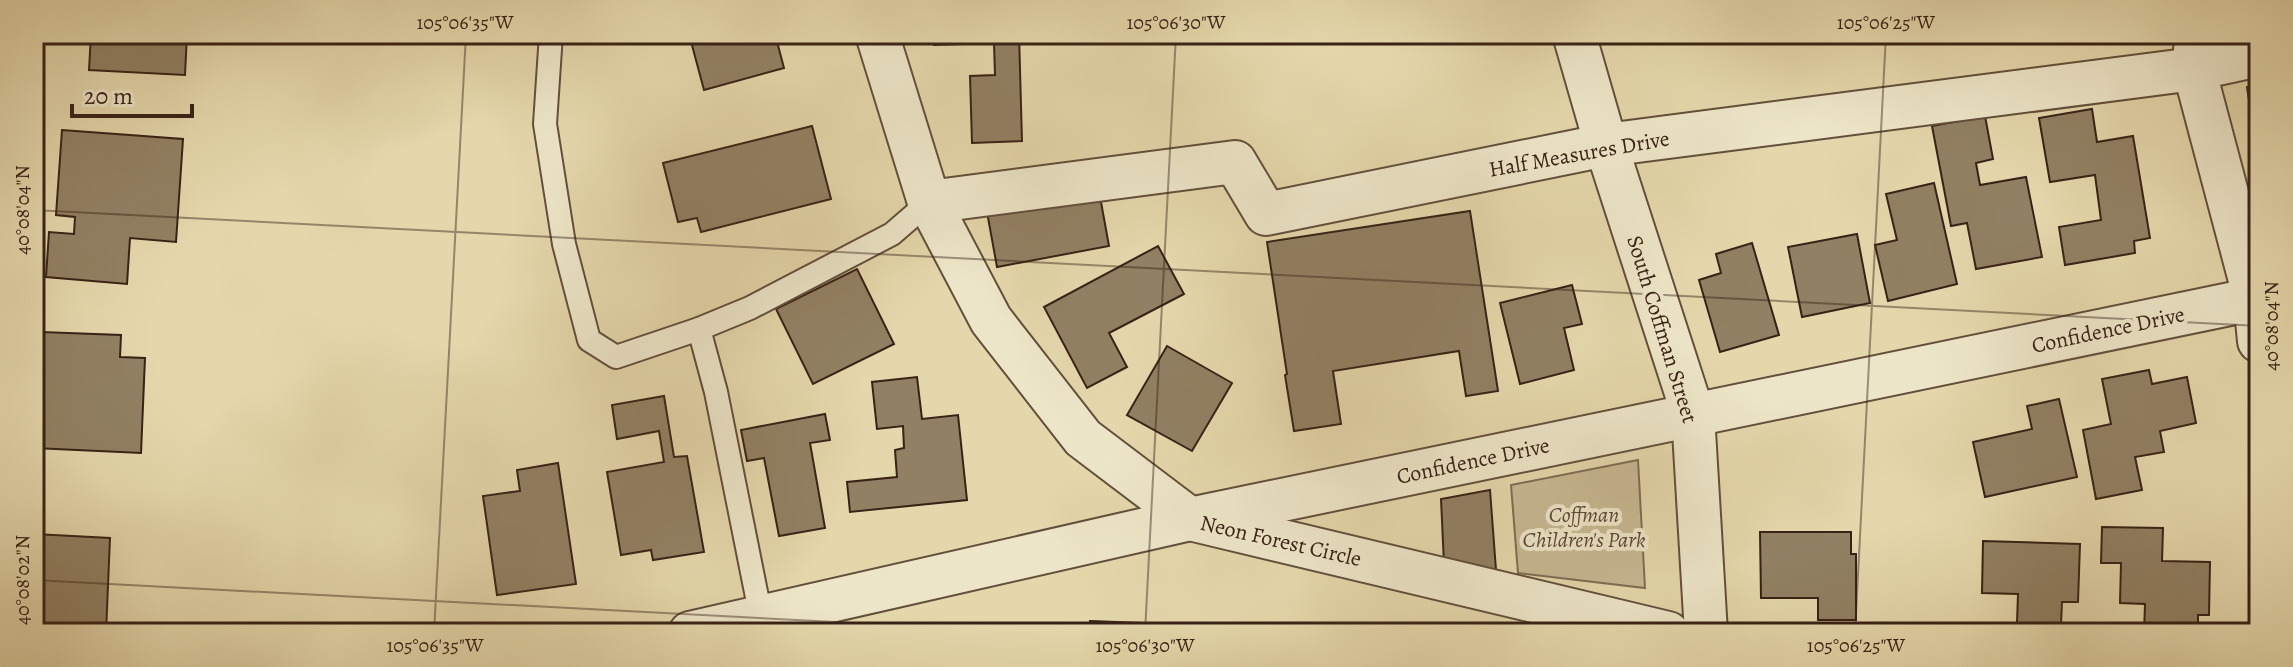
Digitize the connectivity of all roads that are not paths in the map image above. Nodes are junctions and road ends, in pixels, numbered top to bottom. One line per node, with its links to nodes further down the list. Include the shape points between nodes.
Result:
1 (551, 34): 9 (lane, via 545,124 564,244 589,340 616,357)
2 (877, 34): 7 (street, Neon Forest Circle)
3 (1574, 34): 6 (street, South Coffman Street)
4 (2195, 51): 5 (street, Half Measures Drive); 6 (street, Half Measures Drive); 8 (street)
5 (2259, 55)
6 (1606, 145): 7 (street, Half Measures Drive, via 1266,214 1235,162); 11 (street, South Coffman Street)
7 (929, 202): 9 (lane, via 892,234); 12 (street, Neon Forest Circle, via 991,320 1083,438)
8 (2257, 299): 10 (street); 11 (street, Confidence Drive)
9 (699, 329): 13 (lane)
10 (2259, 341)
11 (1693, 414): 12 (street, Confidence Drive); 16 (street, South Coffman Street)
12 (1190, 519): 13 (street, Confidence Drive); 15 (street, Neon Forest Circle)
13 (763, 625): 14 (street, Confidence Drive)
14 (690, 633)
15 (1668, 633)
16 (1706, 633)

